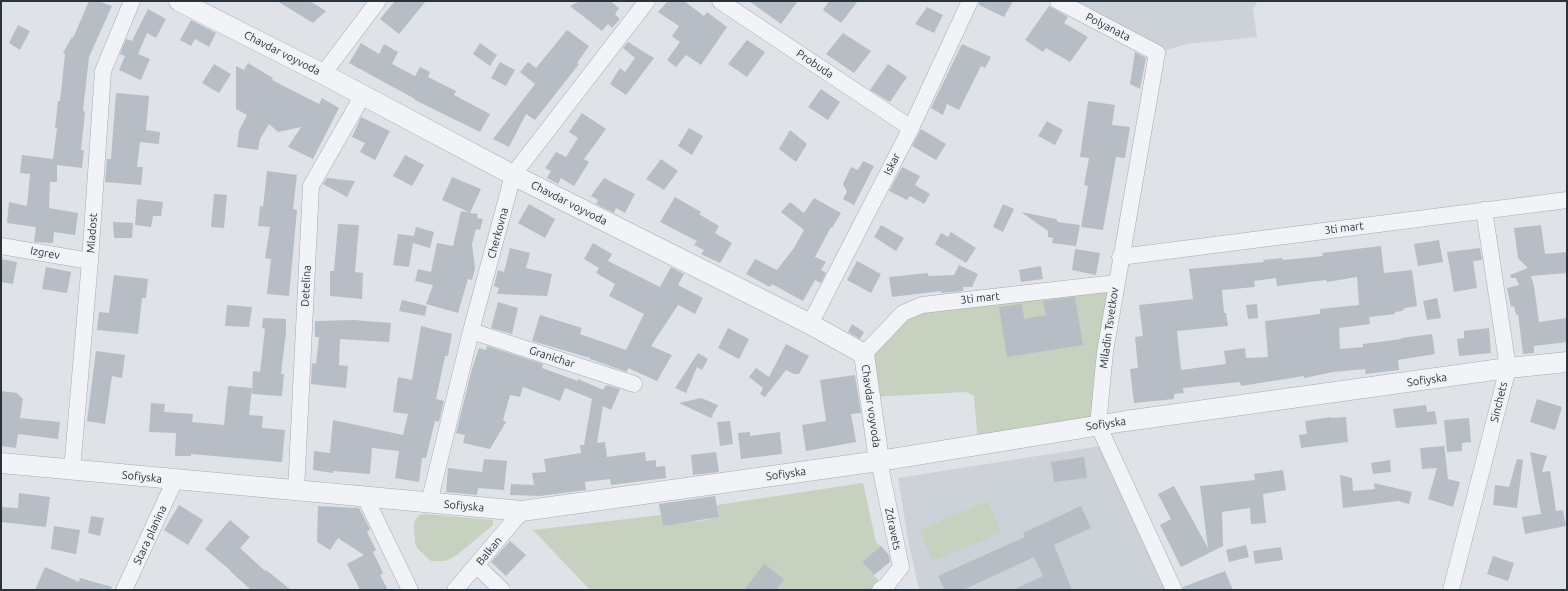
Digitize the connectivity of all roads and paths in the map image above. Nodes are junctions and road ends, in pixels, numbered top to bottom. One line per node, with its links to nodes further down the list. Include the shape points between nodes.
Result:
1 (132, 1): 17 (street, Mladost, via 103,71)
2 (179, 1): 9 (street, Chavdar voyvoda)
3 (378, 1): 9 (street)
4 (647, 1): 12 (street, Cherkovna)
5 (720, 1): 11 (street, Probuda)
6 (970, 1): 11 (street, Iskar)
7 (1058, 1): 8 (street, Polyanata)
8 (1157, 53): 16 (street, Miladin Tsvetkov)
9 (323, 74): 10 (street, Chavdar voyvoda)
10 (363, 95): 12 (street, Chavdar voyvoda); 30 (street, Detelina, via 311,186)
11 (911, 128): 19 (street, Iskar)
12 (514, 175): 19 (street, Chavdar voyvoda); 20 (street, Cherkovna)
13 (1567, 200): 14 (street, 3ti mart)
14 (1484, 210): 16 (street, 3ti mart); 23 (street, Sinchets)
15 (1, 246): 17 (street, Izgrev)
16 (1120, 258): 18 (street, Miladin Tsvetkov)
17 (90, 261): 28 (street, Mladost)
18 (1116, 283): 21 (street, 3ti mart, via 922,305 903,313); 25 (street, Miladin Tsvetkov, via 1105,352)
19 (810, 324): 21 (street, Chavdar voyvoda)
20 (471, 331): 24 (street, Granichar); 32 (street, Cherkovna)
21 (864, 354): 26 (street, Chavdar voyvoda)
22 (1567, 362): 23 (street, Sofiyska)
23 (1508, 368): 25 (street, Sofiyska); 41 (street, Sinchets)
24 (634, 384)
25 (1098, 425): 26 (street, Sofiyska); 40 (street)
26 (879, 461): 33 (street, Sofiyska); 35 (street, Zdravets, via 901,567)
27 (1, 463): 28 (street, Sofiyska)
28 (72, 470): 29 (street, Sofiyska)
29 (175, 480): 30 (street, Sofiyska); 36 (street, Stara planina)
30 (296, 490): 31 (street, Sofiyska)
31 (365, 497): 32 (street, Sofiyska); 37 (street)
32 (429, 503): 33 (street, Sofiyska)
33 (522, 511): 34 (street, Balkan)
34 (476, 566): 38 (street, Balkan); 39 (street)
35 (887, 588)
36 (124, 590)
37 (410, 590)
38 (455, 590)
39 (502, 590)
40 (1174, 590)
41 (1451, 590)

